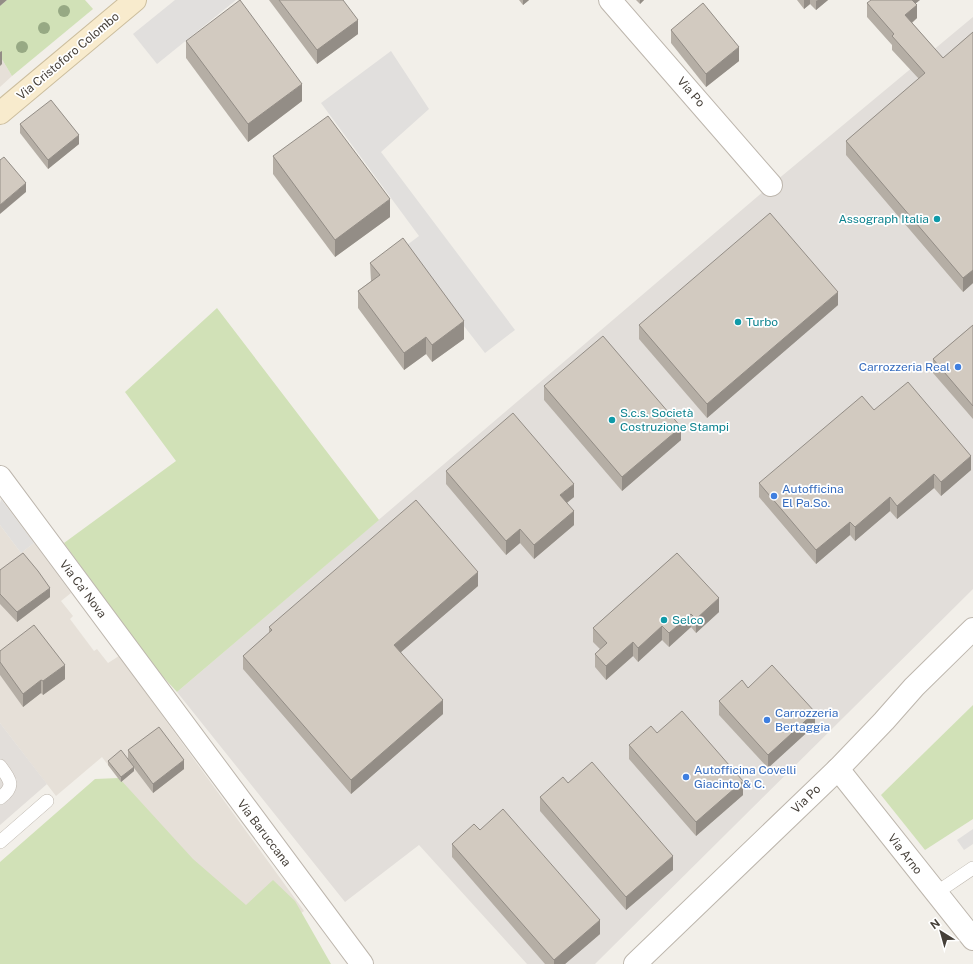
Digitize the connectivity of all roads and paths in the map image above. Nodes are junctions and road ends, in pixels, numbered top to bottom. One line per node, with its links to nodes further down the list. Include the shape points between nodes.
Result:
1 (135, 0): 3 (street, Via Cristoforo Colombo)
2 (610, 0): 4 (street, Via Po)
3 (0, 113)
4 (772, 185)
5 (0, 477): 7 (street, Via Ca' Nova)
6 (973, 629): 9 (street, Via Po, via 914,687)
7 (167, 701): 16 (street, Via Baruccana)
8 (0, 766): 10 (lane, via 10,781 10,786)
9 (838, 769): 14 (street, Via Arno); 17 (street, Via Po)
10 (0, 798)
11 (47, 801): 12 (lane)
12 (0, 842)
13 (973, 868): 14 (lane)
14 (936, 893): 15 (street, Via Arno)
15 (973, 938)
16 (362, 964)
17 (635, 964)

